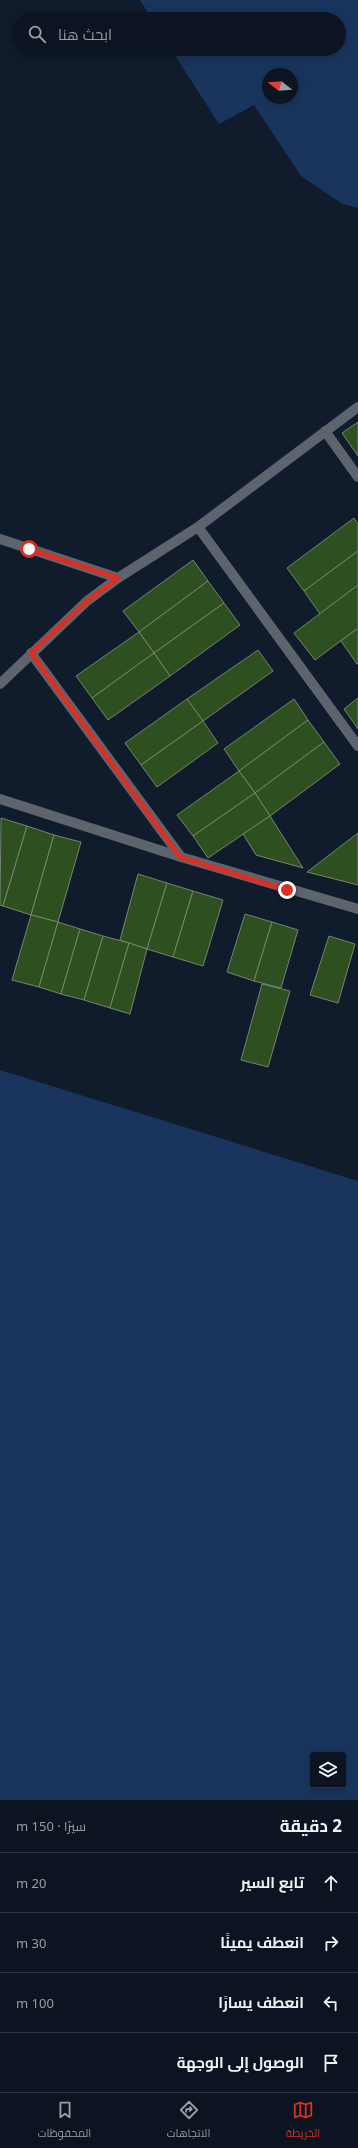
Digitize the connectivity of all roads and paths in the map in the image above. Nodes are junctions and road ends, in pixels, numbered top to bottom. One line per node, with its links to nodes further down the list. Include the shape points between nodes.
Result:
1 (358, 407): 2 (street)
2 (325, 431): 3 (street); 4 (street)
3 (358, 477)
4 (198, 527): 6 (street); 9 (street)
5 (0, 539): 6 (street)
6 (118, 578): 7 (street, via 87,601)
7 (31, 653): 8 (street); 11 (street)
8 (0, 684)
9 (358, 746)
10 (0, 799): 11 (street)
11 (180, 857): 12 (street)
12 (358, 910)

